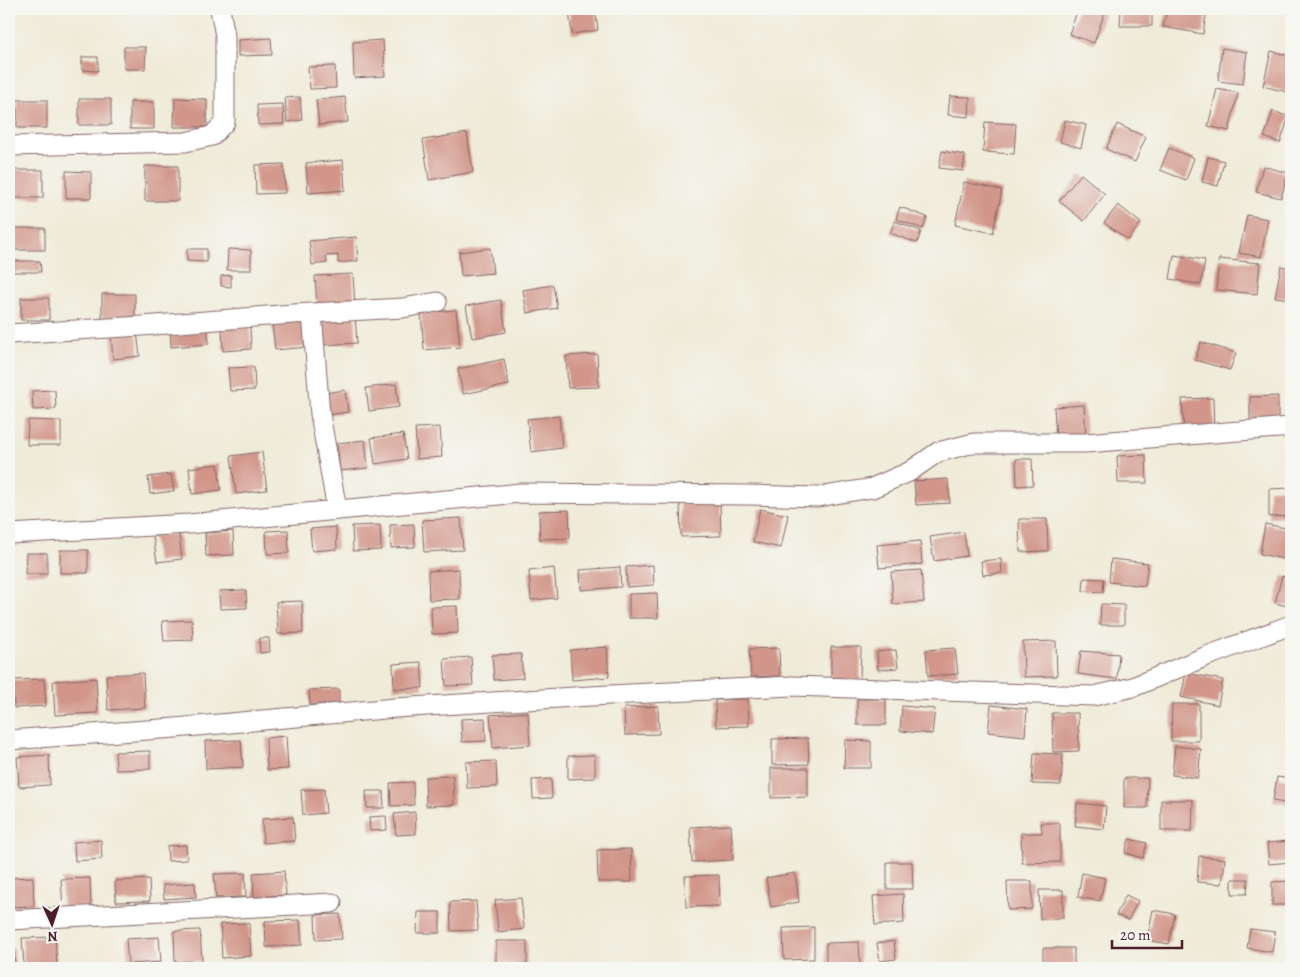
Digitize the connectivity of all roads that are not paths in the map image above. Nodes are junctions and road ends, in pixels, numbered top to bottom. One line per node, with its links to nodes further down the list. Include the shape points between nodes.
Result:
1 (220, 9): 2 (street, via 226,36 225,122 212,136 185,142)
2 (9, 146)
3 (437, 302): 4 (street, via 403,308)
4 (312, 313): 5 (street); 7 (street, via 320,414)
5 (9, 334)
6 (1291, 427): 7 (street, via 1085,444 974,443 938,452 909,472 872,488 818,497 521,493)
7 (337, 510): 8 (street, via 188,524)
8 (9, 534)
9 (1291, 624): 10 (street, via 1133,687 1094,696 792,686 394,708)
10 (9, 740)
11 (332, 903): 12 (street)
12 (9, 920)

